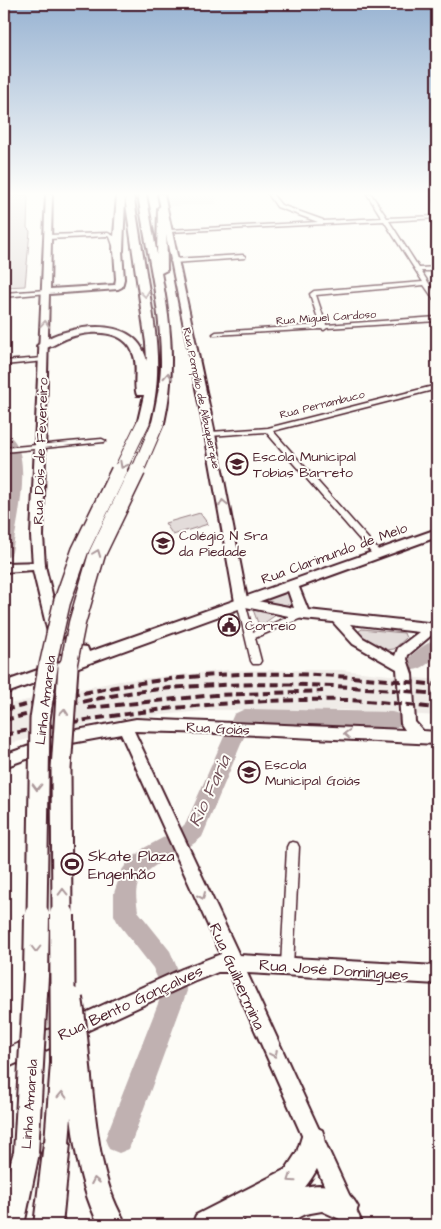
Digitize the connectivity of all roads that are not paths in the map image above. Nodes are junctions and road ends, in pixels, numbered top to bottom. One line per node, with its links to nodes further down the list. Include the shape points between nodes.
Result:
1 (47, 251): 13 (street, Rua Dois de Fevereiro)
2 (118, 251): 13 (street, via 120,284 112,288)
3 (138, 251): 24 (highway, Linha Amarela, one-way to 24, via 152,343)
4 (151, 251): 15 (highway, Linha Amarela)
5 (162, 251): 15 (highway)
6 (172, 251): 9 (street, Rua Pompílio de Albuquerque)
7 (406, 251): 11 (street)
8 (243, 257): 9 (street)
9 (173, 261): 26 (street, Rua Pompílio de Albuquerque)
10 (437, 269): 11 (street)
11 (418, 270): 12 (street)
12 (426, 283): 16 (street); 18 (street, via 321,290 313,294)
13 (46, 289): 14 (street); 20 (street, Rua Dois de Fevereiro, one-way to 13)
14 (4, 295)
15 (159, 299): 24 (highway, Linha Amarela, one-way to 15, via 166,396 168,368)
16 (437, 299)
17 (437, 319): 18 (street, Rua Miguel Cardoso)
18 (324, 328): 19 (street, Rua Miguel Cardoso)
19 (216, 334)
20 (44, 346): 21 (street, Rua Dois de Fevereiro); 24 (highway, via 58,336 82,330 106,331 130,340 141,363 140,402)
21 (43, 360): 22 (street); 28 (street, Rua Dois de Fevereiro)
22 (4, 363)
23 (437, 387): 25 (street, Rua Pernambuco)
24 (149, 419): 54 (highway, Linha Amarela, one-way to 24, bridge, via 63,727 72,645 97,554 146,453); 60 (highway, Linha Amarela, one-way to 60, bridge, via 80,551 62,602 46,674 40,719 36,976 26,1153)
25 (268, 430): 26 (street, Rua Pernambuco); 31 (street)
26 (210, 434): 35 (street, Rua Pompílio de Albuquerque, one-way to 26)
27 (102, 441): 28 (street)
28 (41, 447): 29 (street); 32 (street, Rua Dois de Fevereiro)
29 (6, 450)
30 (437, 533): 31 (main road, Rua Clarimundo de Melo)
31 (377, 554): 34 (main road, Rua Clarimundo de Melo)
32 (39, 565): 33 (main road); 40 (main road, Rua Dois de Fevereiro)
33 (6, 567)
34 (292, 585): 35 (main road, Rua Clarimundo de Melo); 36 (street)
35 (242, 602): 36 (street); 39 (street); 41 (main road, Rua Clarimundo de Melo)
36 (303, 614): 37 (street); 39 (street)
37 (337, 618): 38 (street); 43 (street, via 362,644)
38 (434, 629): 43 (street, via 403,652)
39 (249, 637): 42 (street)
40 (58, 645): 41 (main road, via 74,651); 44 (main road, via 44,664)
41 (117, 646): 44 (main road)
42 (256, 661)
43 (400, 665): 45 (street, via 405,674)
44 (4, 686)
45 (408, 724): 47 (street); 48 (street)
46 (125, 726): 47 (street, Rua Goiás, one-way to 46); 50 (street, Rua Goiás, via 72,737); 52 (street, Rua Guilhermina, one-way to 52)
47 (396, 736): 48 (street, Rua Goiás)
48 (419, 738): 49 (street, Rua Goiás)
49 (437, 738)
50 (4, 761)
51 (293, 847): 53 (street)
52 (231, 962): 53 (street, Rua José Domingues); 56 (street, Rua Bento Gonçalves, via 218,963 188,975); 57 (street, Rua Guilhermina, one-way to 57)
53 (287, 966): 55 (street, Rua José Domingues)
54 (63, 976): 61 (highway, Linha Amarela, one-way to 54, bridge, via 63,1063); 62 (highway, one-way to 54, bridge, via 96,1188 73,1010)
55 (437, 976)
56 (4, 1060)
57 (314, 1138): 58 (street, Rua Guilhermina); 59 (highway, one-way to 59, via 311,1155 294,1178)
58 (348, 1216): 63 (highway, via 327,1198 313,1199)
59 (214, 1221)
60 (10, 1225)
61 (48, 1225)
62 (113, 1225)
63 (257, 1225)

